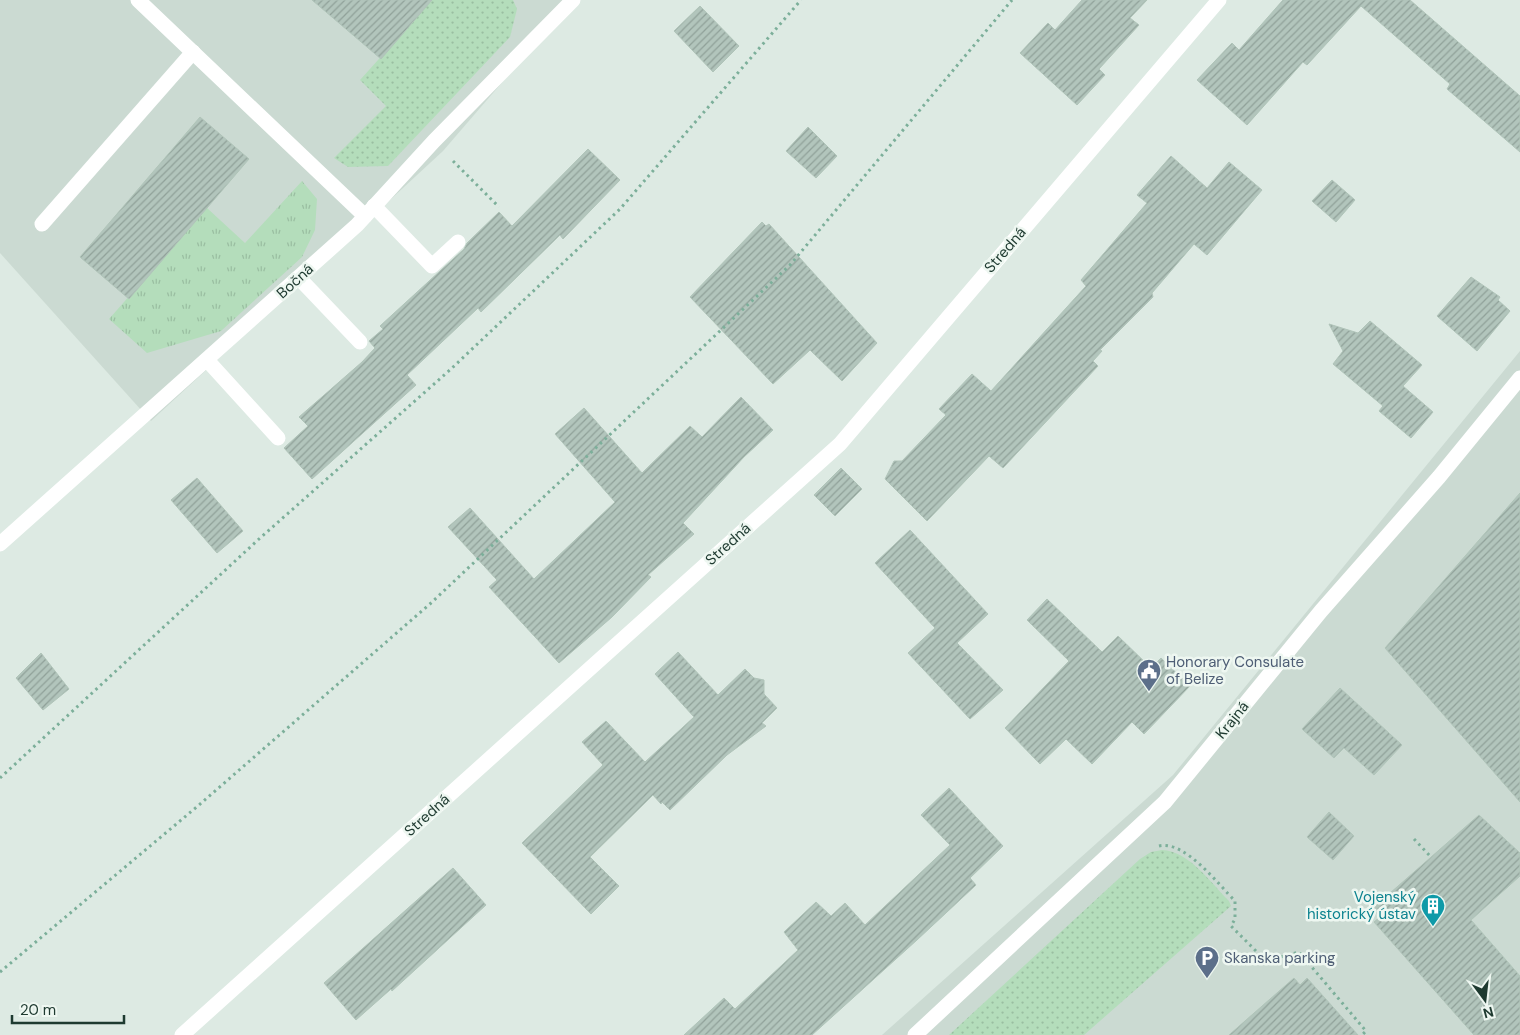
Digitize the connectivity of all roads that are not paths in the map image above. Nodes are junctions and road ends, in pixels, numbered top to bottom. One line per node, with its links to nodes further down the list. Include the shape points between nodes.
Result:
1 (138, 0): 4 (street)
2 (573, 0): 5 (street, Bočná)
3 (1219, 0): 14 (street, Stredná, via 840,444)
4 (193, 52): 5 (street); 6 (street)
5 (370, 211): 7 (street, via 432,266); 8 (street, Bočná)
6 (42, 224)
7 (458, 242)
8 (299, 278): 9 (street); 10 (street, Bočná)
9 (360, 342)
10 (208, 360): 12 (street); 13 (street, Bočná)
11 (1520, 378): 15 (street, Krajná, via 1439,477 1321,611 1165,802)
12 (278, 438)
13 (0, 544)
14 (182, 1035)
15 (915, 1035)

